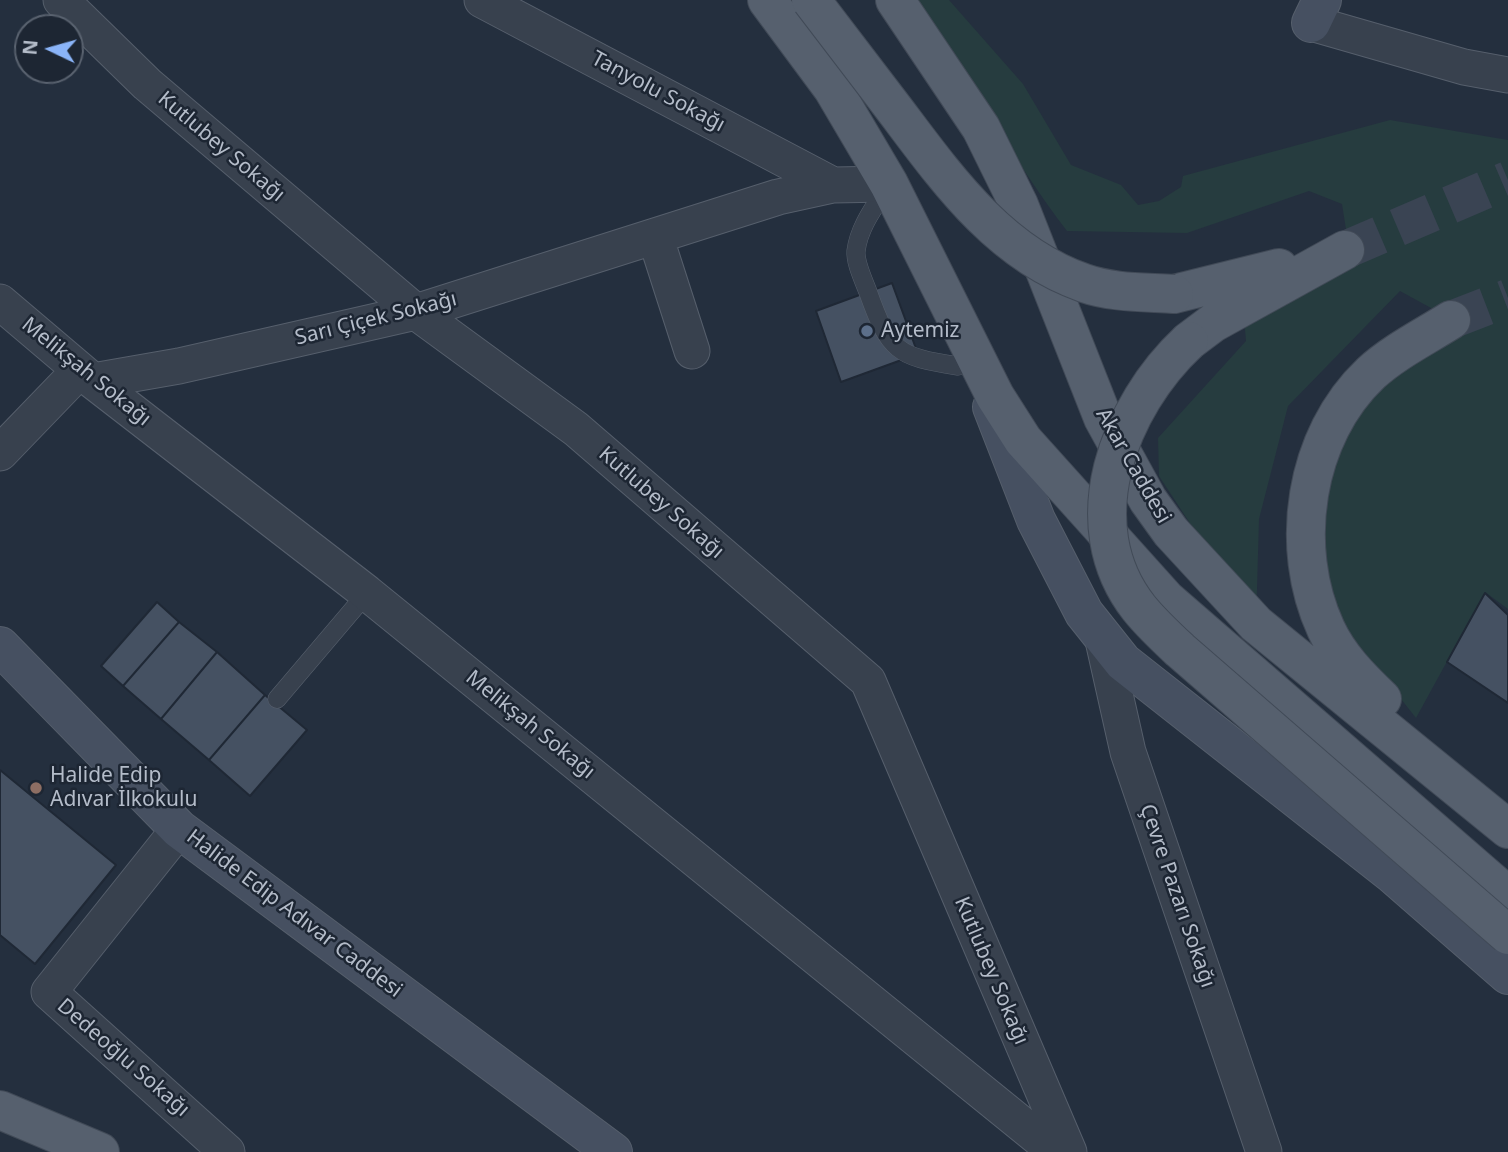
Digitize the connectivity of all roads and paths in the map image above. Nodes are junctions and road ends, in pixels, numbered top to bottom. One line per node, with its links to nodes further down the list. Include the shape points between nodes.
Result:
1 (61, 0): 12 (street, Kutlubey Sokağı, via 147,84)
2 (482, 0): 9 (street, Tanyolu Sokağı)
3 (767, 0): 8 (main road, via 833,89)
4 (811, 0): 25 (main road, bridge, via 980,215 1044,265 1086,284 1174,295 1345,250 1213,323 1168,360 1145,392 1114,457 1107,534 1138,607 1180,650)
5 (895, 3): 22 (main road, Akar Caddesi, via 981,128 1019,205 1103,418 1171,532 1256,624)
6 (1316, 12): 7 (street, via 1464,66)
7 (1508, 75)
8 (889, 184): 9 (street, Sarı Çiçek Sokağı); 15 (main road); 15 (lane, via 863,224 856,253 881,327 897,350 920,360 958,366)
9 (833, 185): 10 (street, Sarı Çiçek Sokağı, via 778,197)
10 (655, 236): 12 (street, Sarı Çiçek Sokağı); 14 (street)
11 (0, 302): 16 (street, Melikşah Sokağı)
12 (416, 312): 16 (street, Sarı Çiçek Sokağı, via 179,366); 34 (street, Kutlubey Sokağı, via 576,429 868,681)
13 (1451, 320): 22 (main road, via 1371,373 1343,406 1321,448 1308,502 1304,556 1314,600 1351,669)
14 (692, 351)
15 (974, 355): 19 (street, via 1035,520 1084,613); 24 (main road, via 1023,440 1166,599)
16 (86, 375): 17 (street); 18 (street, Melikşah Sokağı)
17 (0, 453)
18 (368, 593): 21 (lane); 33 (street, Melikşah Sokağı)
19 (1102, 636): 26 (street, via 1123,662 1391,873); 35 (street, Çevre Pazarı Sokağı, via 1128,752)
20 (0, 646): 23 (street, Halide Edip Adıvar Caddesi)
21 (277, 699)
22 (1496, 819)
23 (179, 829): 31 (street, Dedeoğlu Sokağı, via 49,992); 32 (street, Halide Edip Adıvar Caddesi)
24 (1508, 896)
25 (1508, 935)
26 (1508, 975)
27 (0, 1110): 30 (main road)
28 (0, 1133): 29 (main road)
29 (39, 1152)
30 (100, 1152)
31 (227, 1152)
32 (613, 1152)
33 (1056, 1152)
34 (1069, 1152)
35 (1264, 1152)

